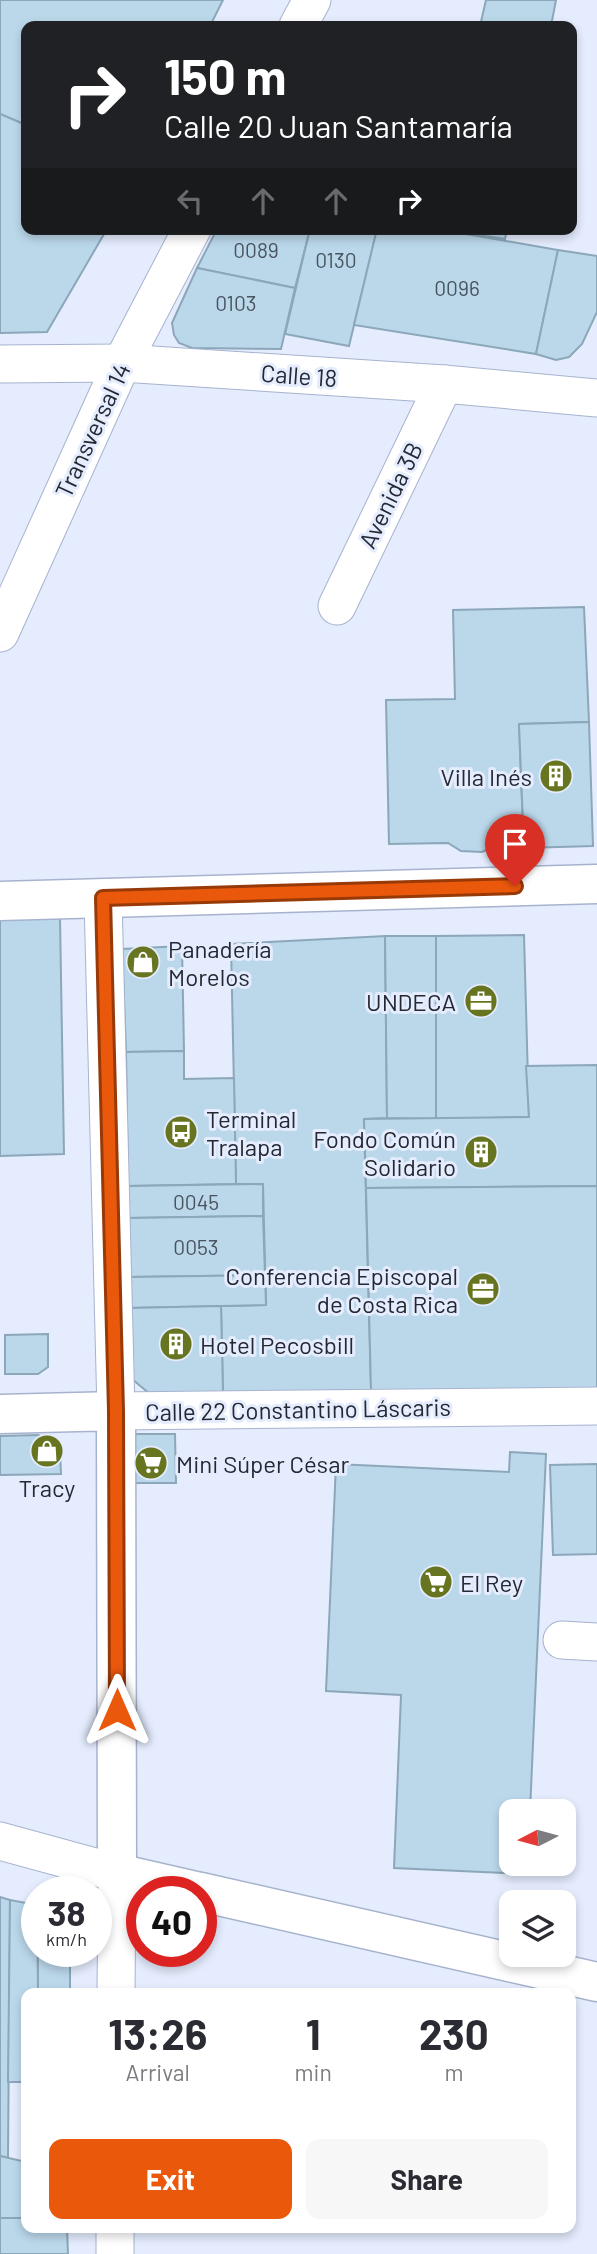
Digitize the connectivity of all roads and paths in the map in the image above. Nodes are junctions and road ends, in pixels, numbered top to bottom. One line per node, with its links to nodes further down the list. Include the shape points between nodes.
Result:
1 (312, 0): 2 (street)
2 (301, 21)
3 (189, 235): 4 (street, Transversal 14)
4 (122, 363): 5 (street, Calle 18); 6 (street, Calle 18); 9 (street, Transversal 14)
5 (0, 364)
6 (444, 384): 7 (street, Calle 18); 8 (street, Avenida 3B)
7 (597, 397)
8 (337, 606)
9 (0, 633)
10 (597, 884): 11 (street)
11 (103, 898): 12 (street); 14 (street)
12 (0, 901)
13 (597, 1406): 14 (street, Calle 22 Constantino Láscaris)
14 (116, 1411): 15 (street, Calle 22 Constantino Láscaris); 17 (street)
15 (0, 1414)
16 (0, 1841): 17 (street)
17 (117, 1873): 18 (street); 21 (street)
18 (130, 1876)
19 (217, 1896): 20 (street)
20 (597, 1982)
21 (117, 1988)
22 (116, 2233): 23 (street)
23 (115, 2254)

